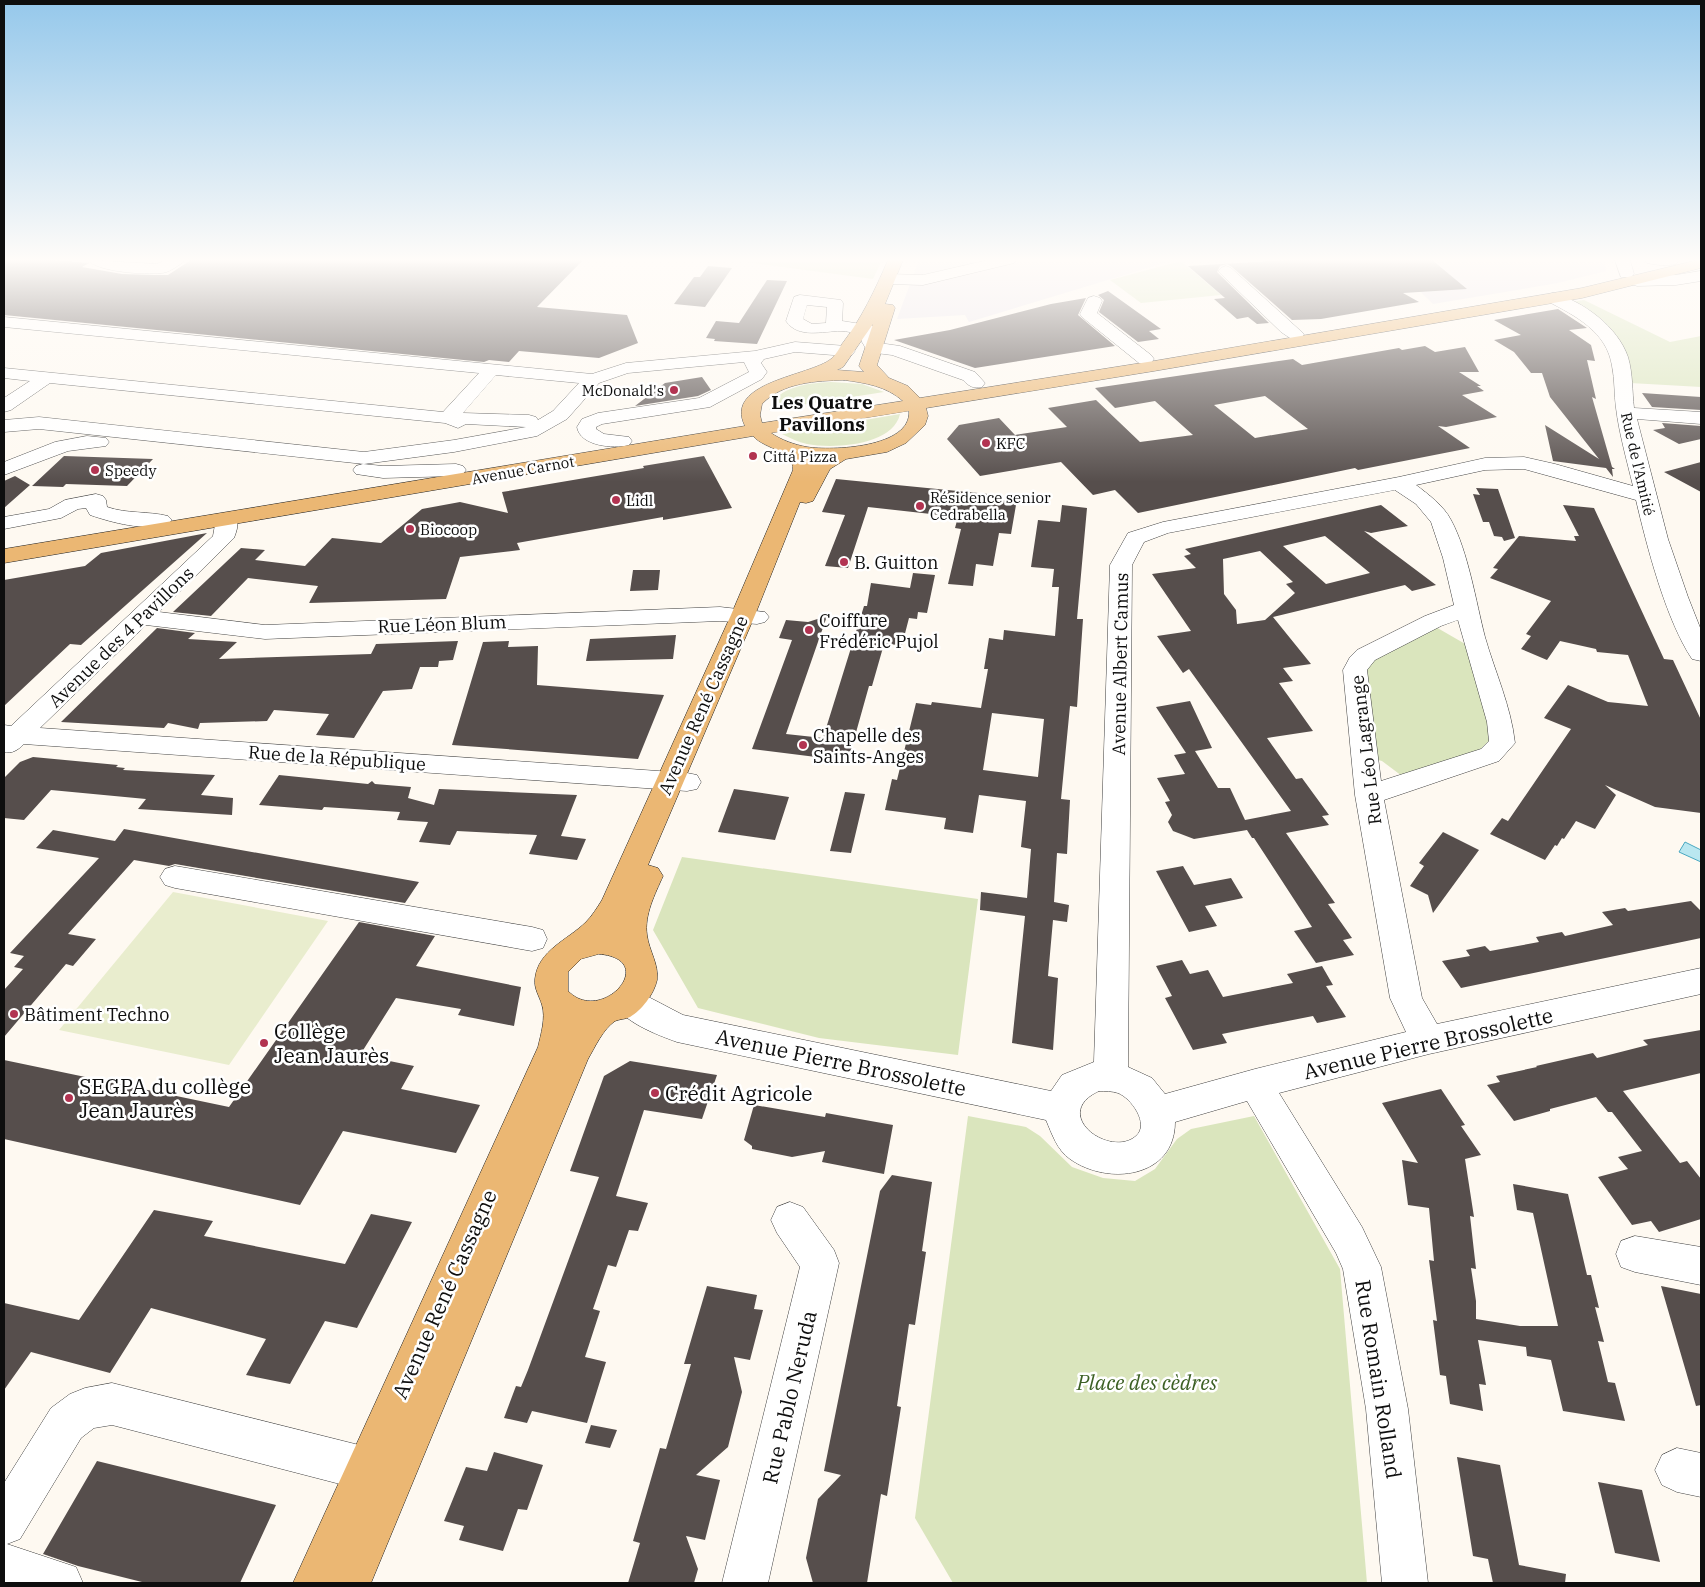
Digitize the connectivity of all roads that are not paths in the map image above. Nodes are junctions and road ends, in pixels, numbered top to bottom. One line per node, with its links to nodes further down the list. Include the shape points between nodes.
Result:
1 (68, 334): 24 (street, via 488,374)
2 (129, 334): 17 (street)
3 (859, 334): 11 (main road)
4 (869, 334): 10 (street)
5 (878, 334): 10 (main road)
6 (1113, 334): 13 (street)
7 (1296, 334): 13 (main road)
8 (1324, 334): 20 (main road)
9 (1606, 334): 23 (street, Rue de l'Amitié, via 1620,364)
10 (874, 348): 18 (main road, via 868,366); 19 (street, via 894,350 969,376)
11 (846, 351): 12 (street, via 805,347); 16 (main road, via 829,368)
12 (753, 359): 17 (street, via 643,365); 30 (street, via 758,372 756,375 714,399 598,419 586,427 592,436)
13 (1145, 359): 19 (main road)
14 (4, 373): 15 (street)
15 (46, 378): 22 (street); 24 (street)
16 (802, 378): 18 (main road, via 844,375); 26 (main road, via 779,385 762,395 752,407)
17 (593, 379): 21 (street)
18 (883, 382): 20 (main road)
19 (976, 383): 20 (main road)
20 (912, 399): 26 (main road, Avenue Carnot); 34 (main road, via 918,410 916,424 904,437 883,447)
21 (569, 404): 24 (street, via 529,422); 31 (street, via 560,415 530,432)
22 (4, 406)
23 (1625, 413): 25 (street); 39 (street, Rue de l'Amitié)
24 (448, 418): 31 (street, via 459,423 462,430 452,441)
25 (1701, 418)
26 (753, 425): 30 (main road, Avenue Carnot); 32 (main road, via 771,441); 40 (main road, Avenue Carnot)
27 (4, 426): 28 (street, via 39,423)
28 (57, 426): 29 (street, via 25,430); 31 (street, via 355,458)
29 (4, 439)
30 (622, 441): 37 (main road, Avenue Carnot)
31 (434, 447)
32 (792, 449): 34 (main road); 46 (main road, Avenue René Cassagne, via 804,463 803,470)
33 (41, 454): 35 (street); 36 (street); 37 (street, via 88,441 383,472)
34 (841, 454): 46 (main road, Avenue René Cassagne, via 817,471)
35 (4, 455)
36 (4, 469)
37 (456, 470): 41 (main road, Avenue Carnot)
38 (1399, 483): 39 (street, Avenue Albert Camus, via 1485,464 1524,463); 45 (street, via 1423,500 1441,520); 60 (street, Avenue Albert Camus, via 1163,528 1136,538 1122,565)
39 (1645, 496): 48 (street, Rue de l'Amitié, via 1663,562 1685,623)
40 (227, 519): 44 (main road, Avenue Carnot); 47 (street, Avenue des 4 Pavillons, via 223,538)
41 (161, 520): 42 (street, via 114,517 97,511 96,500 72,504 54,514); 43 (main road, Avenue Carnot)
42 (4, 523)
43 (4, 546)
44 (4, 556)
45 (1467, 608): 51 (street, Rue Léo Lagrange, via 1433,621 1366,655 1354,670); 51 (street, via 1500,722 1502,743 1490,755)
46 (750, 616): 47 (street, Rue Léon Blum, via 720,614 265,632); 50 (main road, Avenue René Cassagne)
47 (142, 617): 49 (street, Avenue des 4 Pavillons)
48 (1701, 654)
49 (8, 740): 50 (street, Rue de la République)
50 (678, 781): 54 (main road, Avenue René Cassagne, via 615,906 595,931); 55 (main road, Avenue René Cassagne, via 635,907 631,934)
51 (1369, 795): 59 (street, Rue Léo Lagrange, via 1406,998)
52 (175, 876): 53 (street)
53 (532, 939)
54 (572, 950): 55 (main road, Avenue René Cassagne, via 600,941 627,946); 57 (main road, Avenue René Cassagne, via 561,958 550,980)
55 (636, 954): 58 (main road, Avenue René Cassagne, via 642,964 638,990)
56 (1701, 981): 59 (street, Avenue Pierre Brossolette)
57 (558, 1002): 58 (main road, via 577,1013); 67 (main road, Avenue René Cassagne, via 560,1019 554,1047)
58 (615, 1007): 62 (street, Avenue Pierre Brossolette, via 652,1016 677,1028); 72 (main road, Avenue René Cassagne, via 591,1025 574,1053)
59 (1429, 1040): 61 (street, Avenue Pierre Brossolette)
60 (1111, 1076): 62 (street, via 1083,1079 1069,1091); 63 (street, via 1139,1088 1150,1099)
61 (1255, 1084): 63 (street, Avenue Pierre Brossolette); 74 (street, Rue Romain Rolland, via 1362,1267 1387,1409)
62 (1062, 1108): 63 (street, via 1063,1122 1070,1136 1097,1157 1114,1160 1145,1152 1158,1127)
63 (1156, 1112)
64 (790, 1220): 73 (street, Rue Pablo Neruda, via 820,1263)
65 (1635, 1254): 66 (street)
66 (1701, 1266)
67 (366, 1469): 68 (street, via 112,1404 85,1409 66,1423); 71 (main road, Avenue René Cassagne)
68 (4, 1523)
69 (4, 1566): 70 (street)
70 (60, 1583)
71 (316, 1583)
72 (348, 1583)
73 (746, 1583)
74 (1405, 1583)

